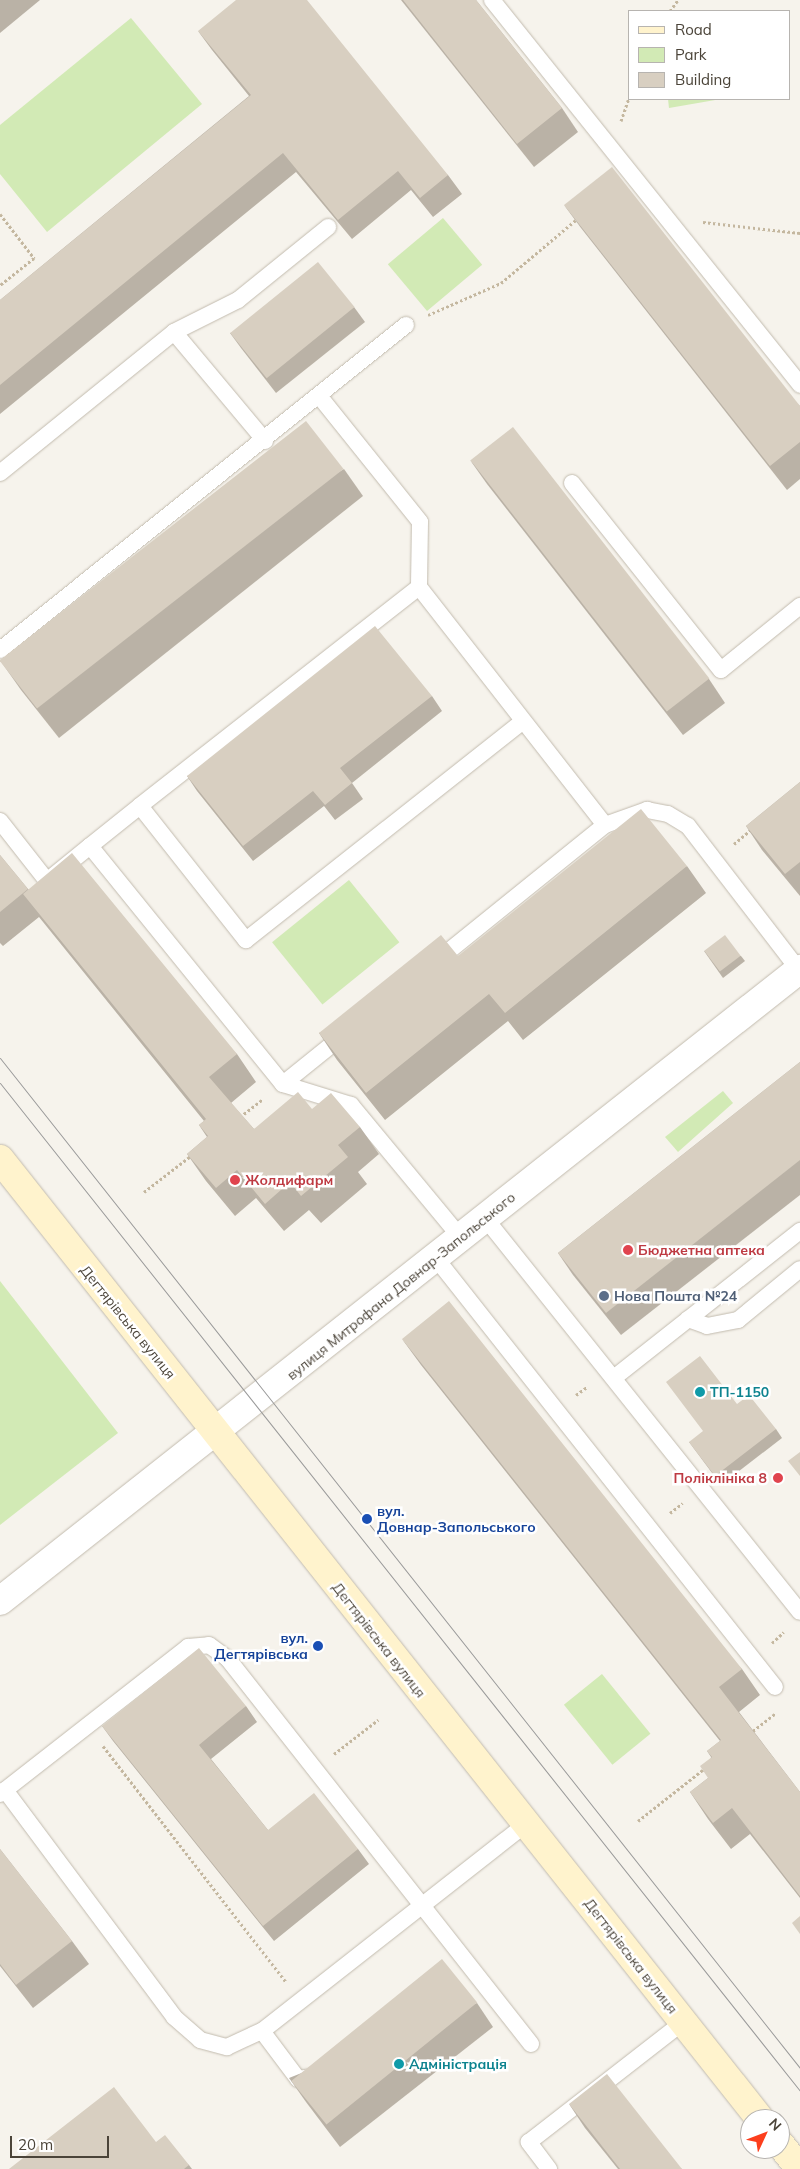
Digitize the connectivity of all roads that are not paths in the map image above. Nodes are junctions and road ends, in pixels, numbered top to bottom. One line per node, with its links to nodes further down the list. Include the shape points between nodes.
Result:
1 (492, 0): 5 (lane)
2 (328, 227): 4 (lane, via 238,300)
3 (406, 325): 6 (lane)
4 (174, 332): 7 (lane); 8 (lane)
5 (800, 385)
6 (320, 397): 7 (lane); 10 (lane, via 420,522)
7 (265, 441): 12 (lane)
8 (0, 472)
9 (572, 483): 11 (lane, via 721,670)
10 (419, 587): 13 (lane); 14 (lane)
11 (800, 606)
12 (0, 650)
13 (521, 723): 14 (lane, via 246,940); 16 (lane)
14 (140, 806): 17 (lane)
15 (0, 821): 17 (lane, via 47,881)
16 (605, 824): 18 (lane, via 647,810 668,814 688,826); 19 (lane)
17 (90, 846): 21 (lane)
18 (800, 969): 23 (street, вулиця Митрофана Довнар-Запольського)
19 (422, 972)
20 (361, 1021): 21 (lane)
21 (283, 1084): 25 (lane, via 351,1105)
22 (0, 1159): 30 (main road, Дегтярівська вулиця)
23 (485, 1218): 25 (street, вулиця Митрофана Довнар-Запольського); 29 (lane)
24 (800, 1231): 28 (lane)
25 (461, 1238): 26 (street, вулиця Митрофана Довнар-Запольського)
26 (435, 1257): 30 (street, вулиця Митрофана Довнар-Запольського); 33 (lane)
27 (800, 1269): 28 (lane, via 738,1320 707,1326)
28 (688, 1319): 29 (lane)
29 (612, 1373): 32 (lane)
30 (217, 1433): 31 (street, вулиця Митрофана Довнар-Запольського); 35 (main road, Дегтярівська вулиця)
31 (0, 1601)
32 (800, 1612)
33 (775, 1687)
34 (3, 1792): 36 (lane, via 188,1647 209,1645 228,1658); 40 (lane, via 174,2017 200,2040 227,2047)
35 (526, 1824): 36 (lane); 39 (main road, Дегтярівська вулиця)
36 (425, 1906): 37 (lane); 40 (lane)
37 (463, 1956): 38 (lane); 41 (lane)
38 (447, 1969)
39 (683, 2022): 43 (main road, Дегтярівська вулиця); 45 (lane, via 529,2142)
40 (262, 2032): 42 (lane, via 298,2079 307,2081)
41 (531, 2044)
42 (325, 2068)
43 (752, 2109)
44 (790, 2156): 46 (main road)
45 (549, 2169)
46 (800, 2169)

